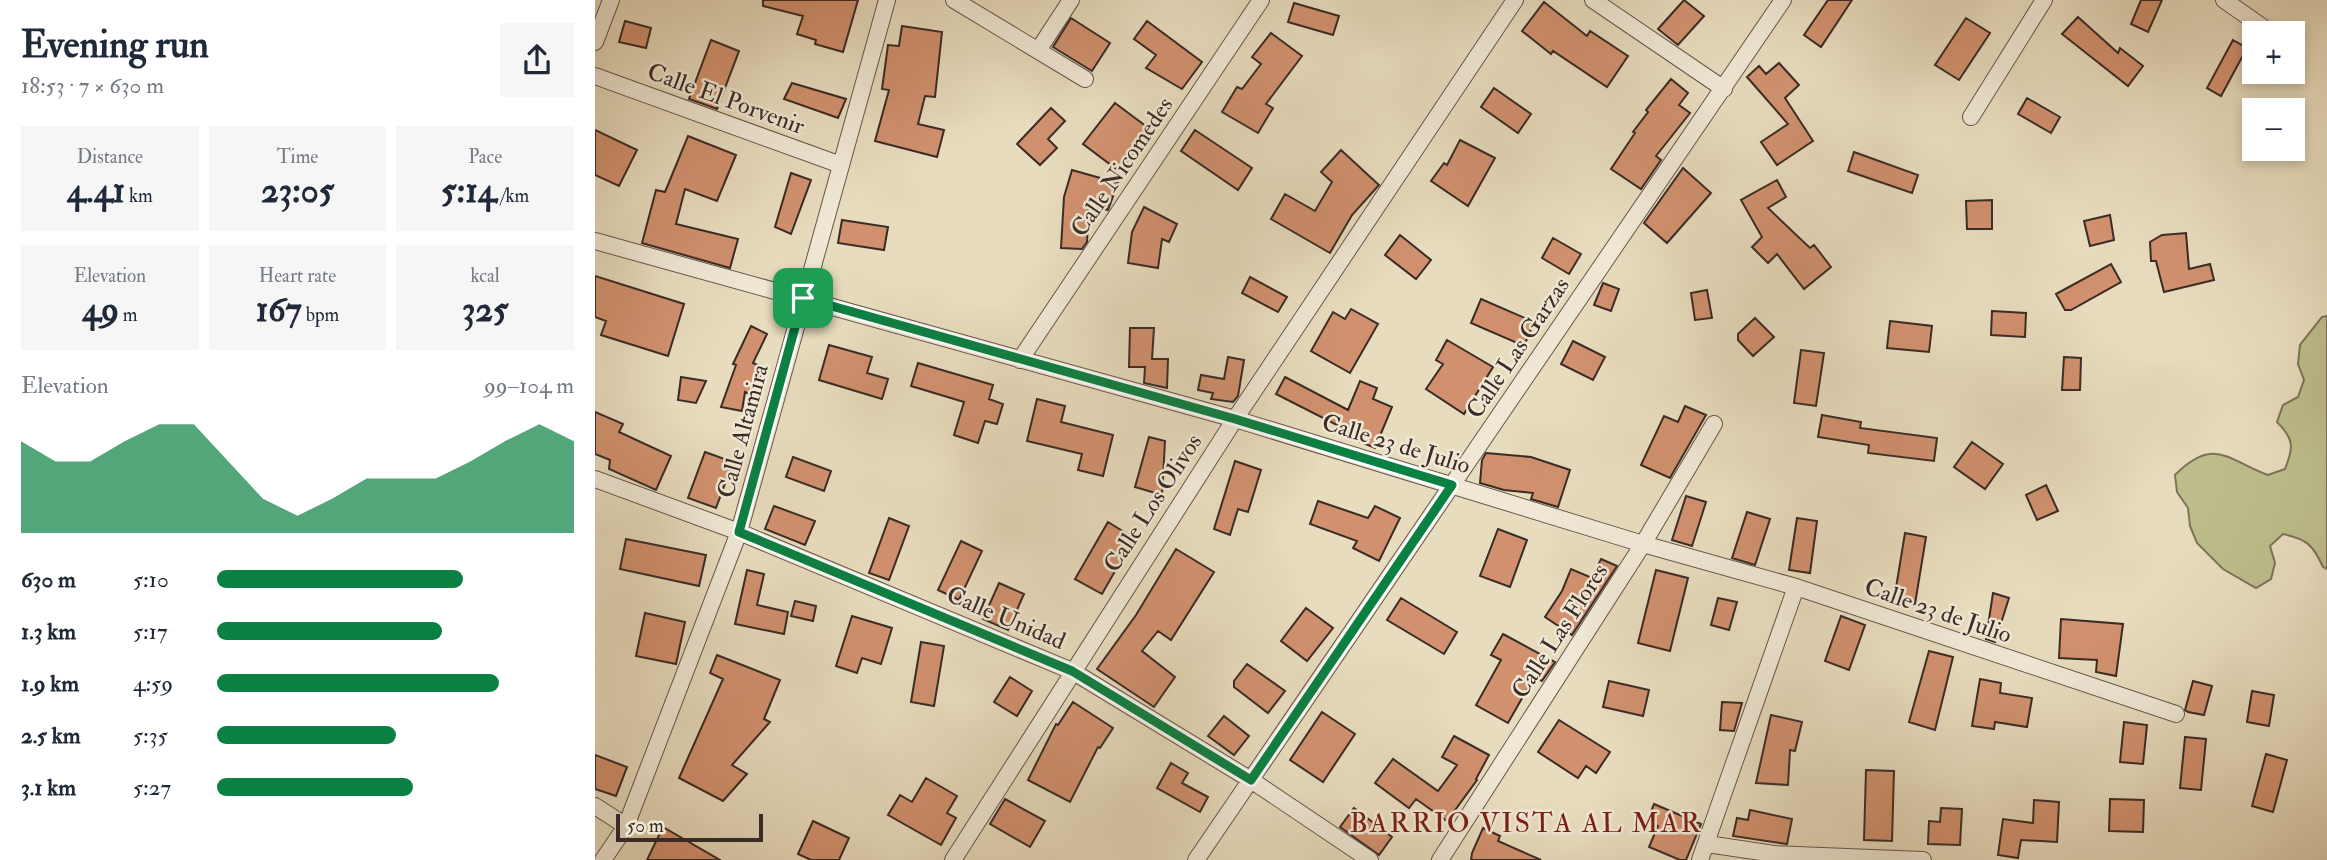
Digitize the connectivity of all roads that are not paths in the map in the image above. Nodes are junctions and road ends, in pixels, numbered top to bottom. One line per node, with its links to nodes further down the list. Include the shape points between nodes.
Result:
1 (611, 0): 12 (street)
2 (887, 0): 18 (street, Calle Altamira)
3 (954, 0): 13 (street)
4 (1071, 0): 13 (street)
5 (1261, 0): 21 (street, Calle Nicomedes)
6 (1515, 0): 22 (street, Calle Los Olivos)
7 (1593, 0): 16 (street)
8 (1783, 0): 16 (street, Calle Las Garzas)
9 (2044, 0): 17 (street)
10 (2224, 0): 11 (street)
11 (2254, 21)
12 (595, 42)
13 (1039, 49): 15 (street)
14 (595, 76): 18 (street, Calle El Porvenir)
15 (1085, 79)
16 (1724, 89): 25 (street, Calle Las Garzas)
17 (1971, 117)
18 (841, 165): 20 (street, Calle Altamira)
19 (595, 241): 20 (street, Calle 23 de Julio)
20 (803, 298): 21 (street, Calle 23 de Julio); 26 (street, Calle Altamira)
21 (1020, 360): 22 (street, Calle 23 de Julio)
22 (1235, 419): 25 (street, Calle 23 de Julio); 29 (street, Calle Los Olivos)
23 (1714, 424): 27 (street, Calle Las Flores)
24 (595, 479): 26 (street, Calle Unidad)
25 (1452, 485): 27 (street, Calle 23 de Julio); 31 (street, Calle Las Garzas)
26 (739, 532): 29 (street, Calle Unidad); 33 (street, Calle Altamira)
27 (1643, 544): 28 (street, Calle 23 de Julio); 39 (street, Calle Las Flores)
28 (1796, 587): 30 (street, Calle 23 de Julio); 34 (street)
29 (1072, 671): 31 (street, Calle Unidad); 36 (street, Calle Los Olivos)
30 (2176, 714)
31 (1251, 780): 37 (street, Calle Las Garzas); 38 (street, Calle Unidad)
32 (595, 806): 33 (street)
33 (626, 826): 35 (street, Calle Altamira)
34 (1707, 844): 40 (street); 41 (street, via 1774,854)
35 (603, 860)
36 (953, 860)
37 (1196, 860)
38 (1370, 860)
39 (1440, 860)
40 (1700, 860)
41 (1923, 860)

